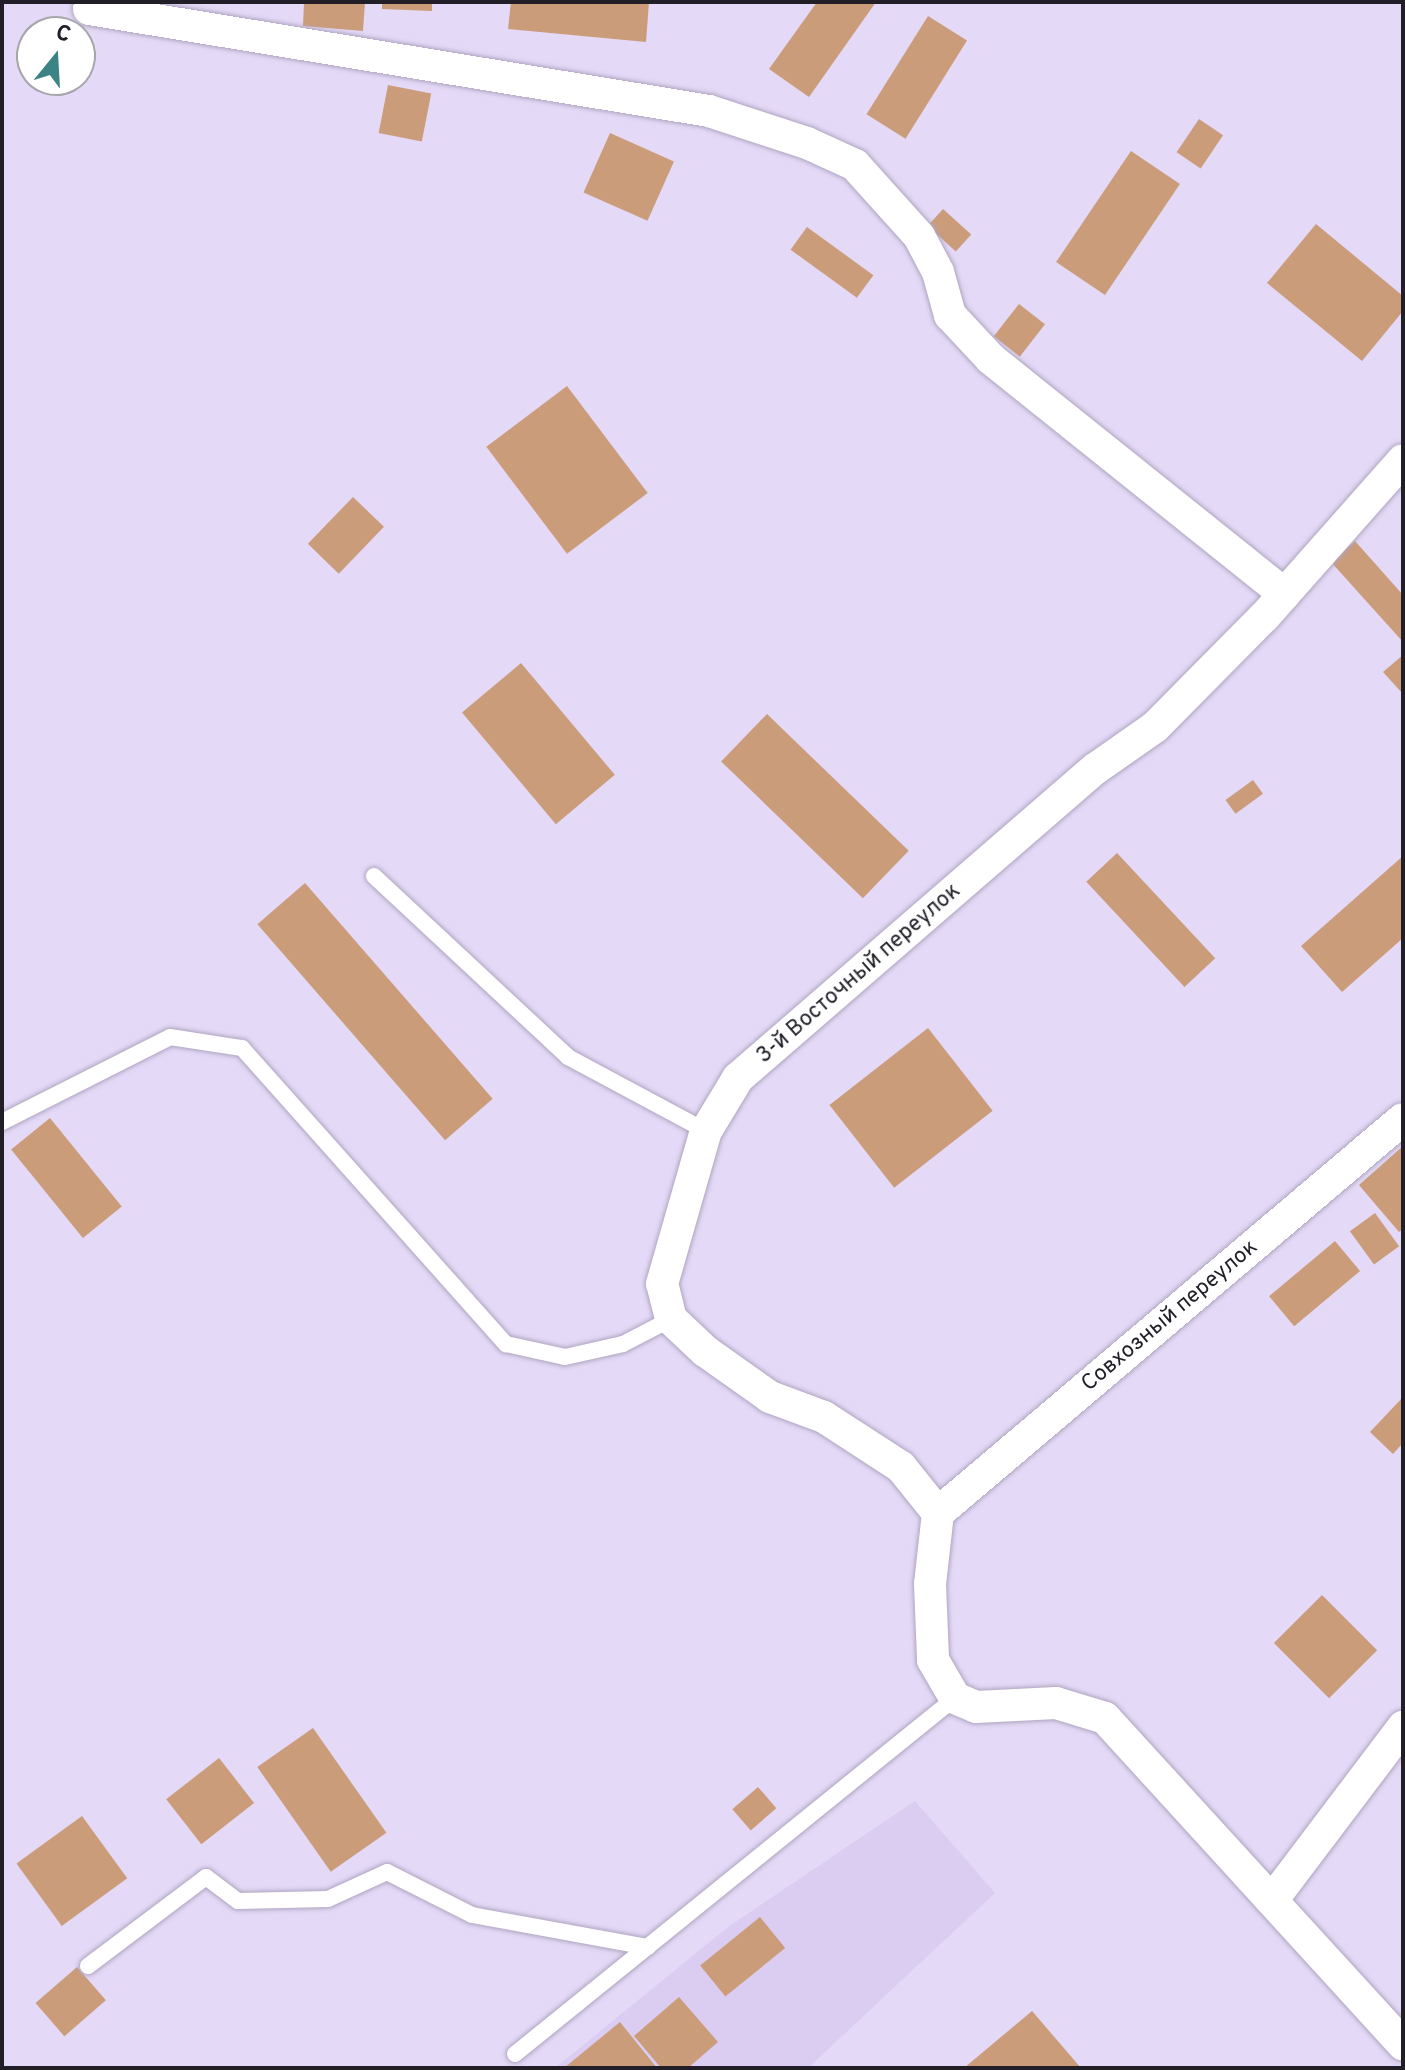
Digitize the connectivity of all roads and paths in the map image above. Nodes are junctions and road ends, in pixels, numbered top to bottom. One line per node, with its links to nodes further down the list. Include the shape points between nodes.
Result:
1 (89, 9): 3 (street, via 709,111 855,165 919,236 938,272 950,315 991,359)
2 (1403, 460): 3 (street, 3-й Восточный переулок)
3 (1284, 594): 7 (street, 3-й Восточный переулок, via 1155,727 1095,769 738,1078)
4 (374, 876): 7 (lane, via 568,1057)
5 (1403, 1119): 9 (street, Совхозный переулок)
6 (2, 1122): 8 (lane, via 170,1037 242,1048 506,1344 565,1357 623,1344)
7 (706, 1131): 8 (street, 3-й Восточный переулок, via 662,1284)
8 (671, 1319): 9 (street, via 705,1351 770,1397 824,1417 901,1467)
9 (938, 1513): 10 (street, via 930,1584 933,1660)
10 (955, 1698): 12 (street, via 976,1707 1056,1703 1105,1718); 13 (lane)
11 (1403, 1727): 12 (street)
12 (1273, 1899): 15 (street)
13 (648, 1947): 14 (lane, via 472,1915 387,1872 328,1899 238,1901 206,1877); 16 (lane)
14 (88, 1966)
15 (1403, 2044)
16 (515, 2054)

